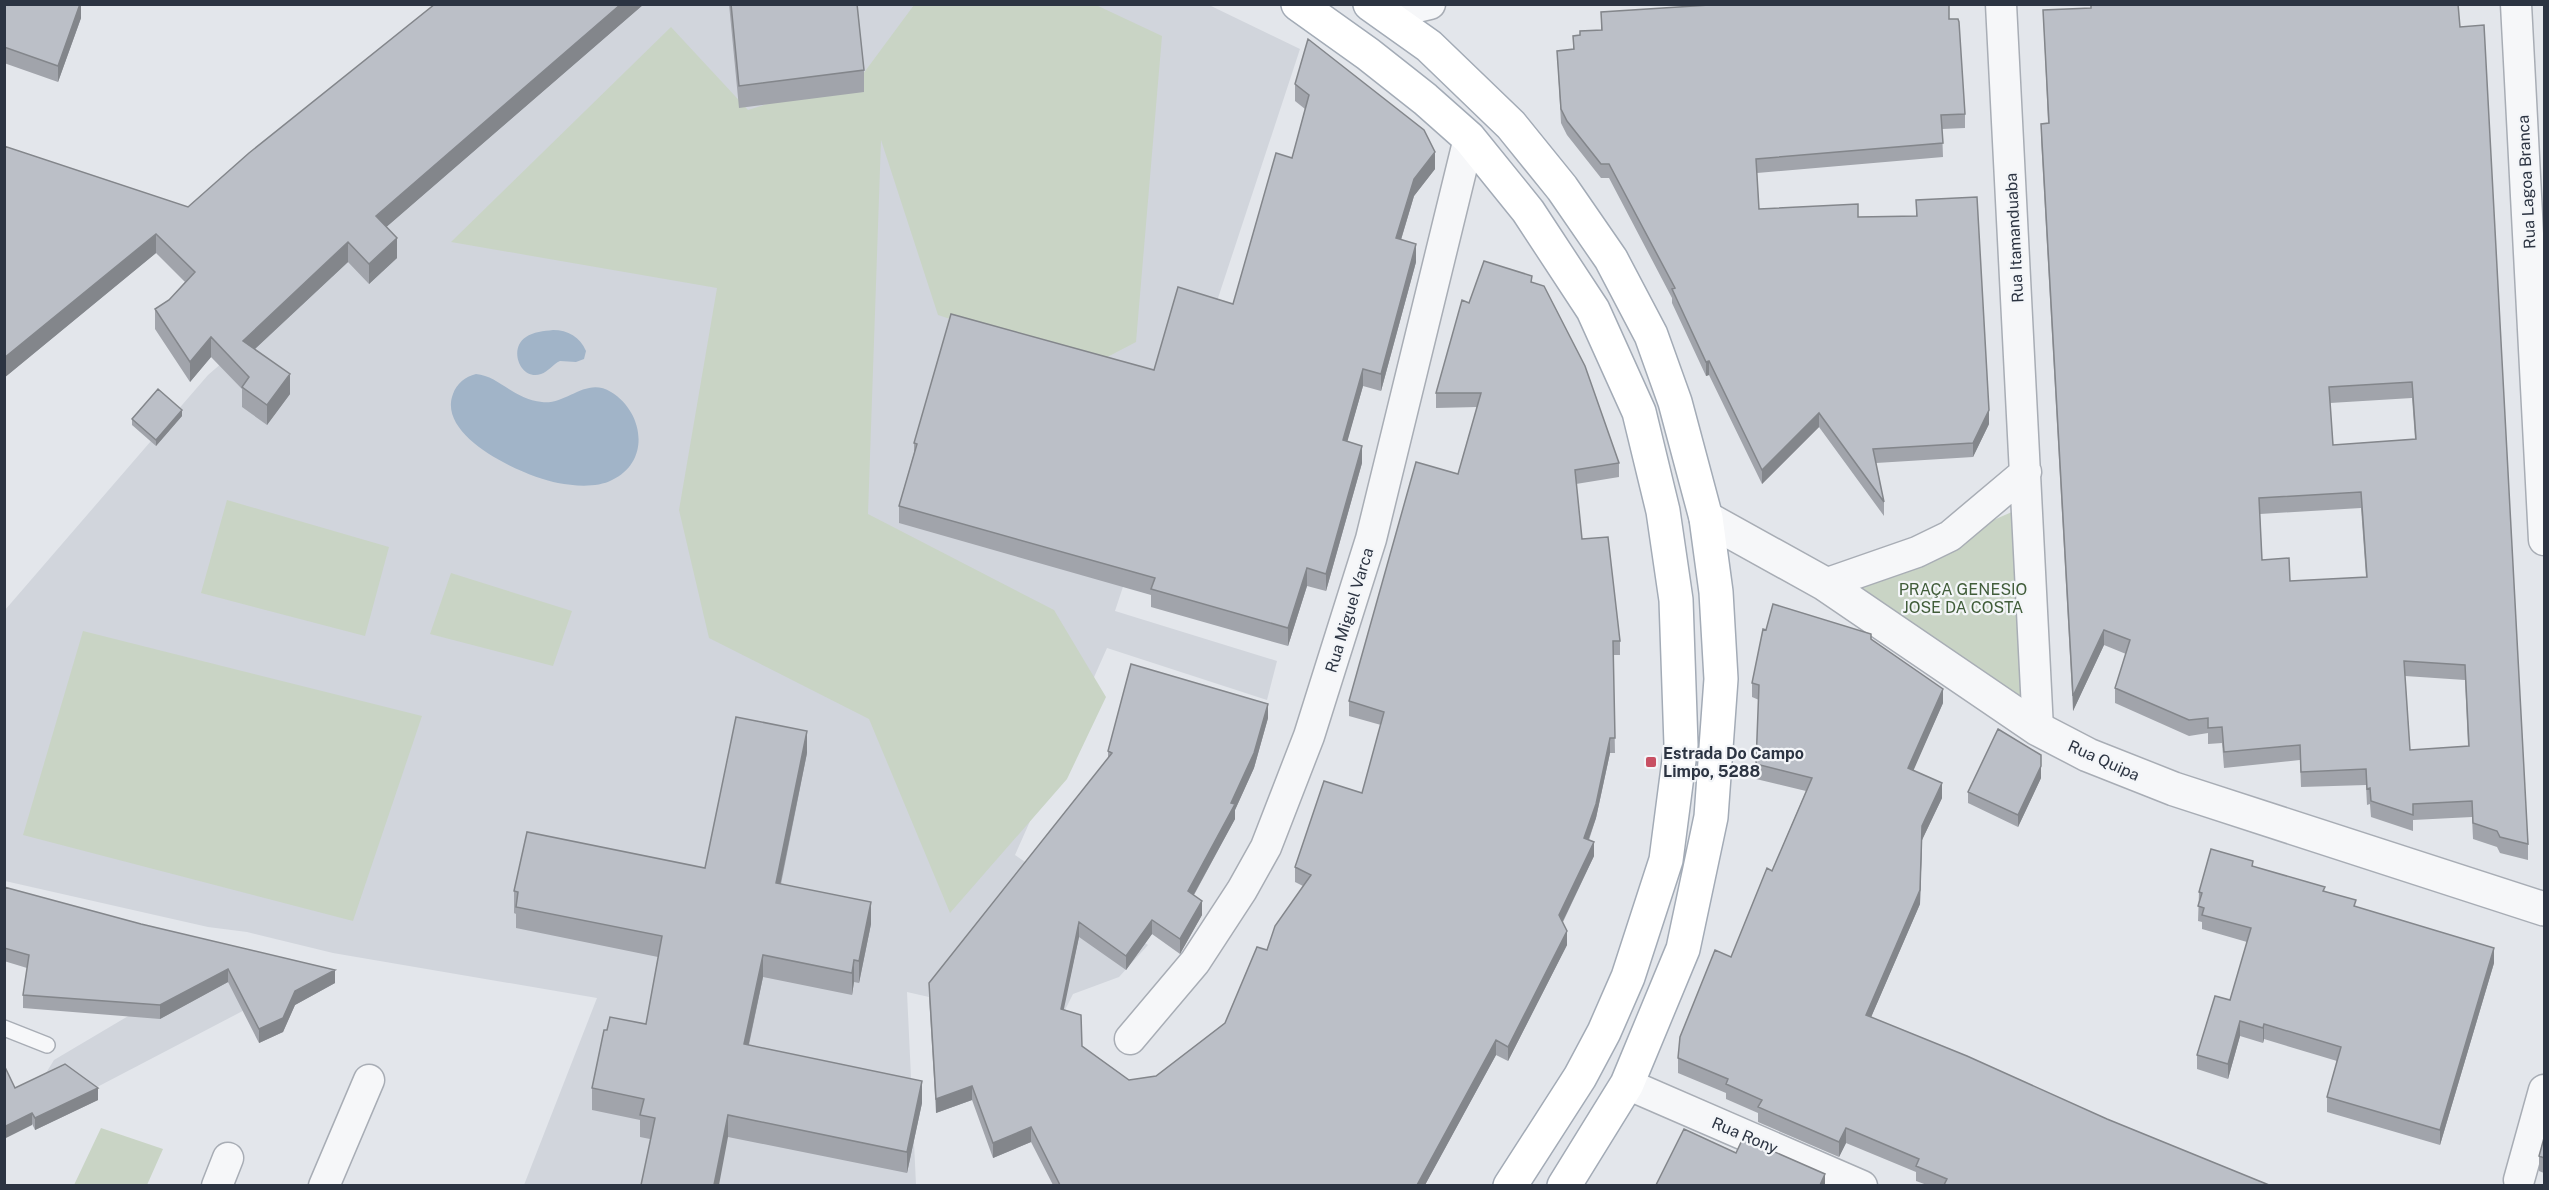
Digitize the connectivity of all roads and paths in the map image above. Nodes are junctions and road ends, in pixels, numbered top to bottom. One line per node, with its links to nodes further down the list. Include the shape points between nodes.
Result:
1 (1298, 4): 6 (main road, via 1368,54)
2 (1430, 4): 5 (street)
3 (2001, 4): 7 (street, Rua Itamanduaba)
4 (2517, 4): 9 (street, Rua Lagoa Branca)
5 (1377, 10): 8 (main road, via 1428,46 1511,125 1562,188 1611,259 1651,335 1675,402)
6 (1468, 138): 14 (street, Rua Miguel Varca, via 1371,539 1309,736 1266,847 1242,890 1195,962); 23 (main road, via 1528,211 1598,320 1639,412 1663,511 1676,600 1682,745 1666,860 1628,977 1580,1077)
7 (2026, 472): 10 (street, via 1950,536 1917,552); 11 (street, Rua Itamanduaba)
8 (1706, 518): 10 (street, Rua Quipa); 17 (main road, via 1716,592 1721,679 1711,817 1683,949)
9 (2544, 540)
10 (1825, 584): 11 (street, Rua Quipa)
11 (2038, 729): 12 (street, Rua Quipa, via 2088,755 2174,789)
12 (2544, 909)
13 (4, 1028): 15 (lane)
14 (1130, 1039)
15 (47, 1045)
16 (369, 1080): 22 (street)
17 (1627, 1084): 24 (main road); 25 (street, Rua Rony)
18 (2544, 1090): 20 (street)
19 (228, 1158): 21 (street)
20 (2519, 1180)
21 (217, 1185)
22 (324, 1185)
23 (1510, 1185)
24 (1563, 1185)
25 (1862, 1185)

